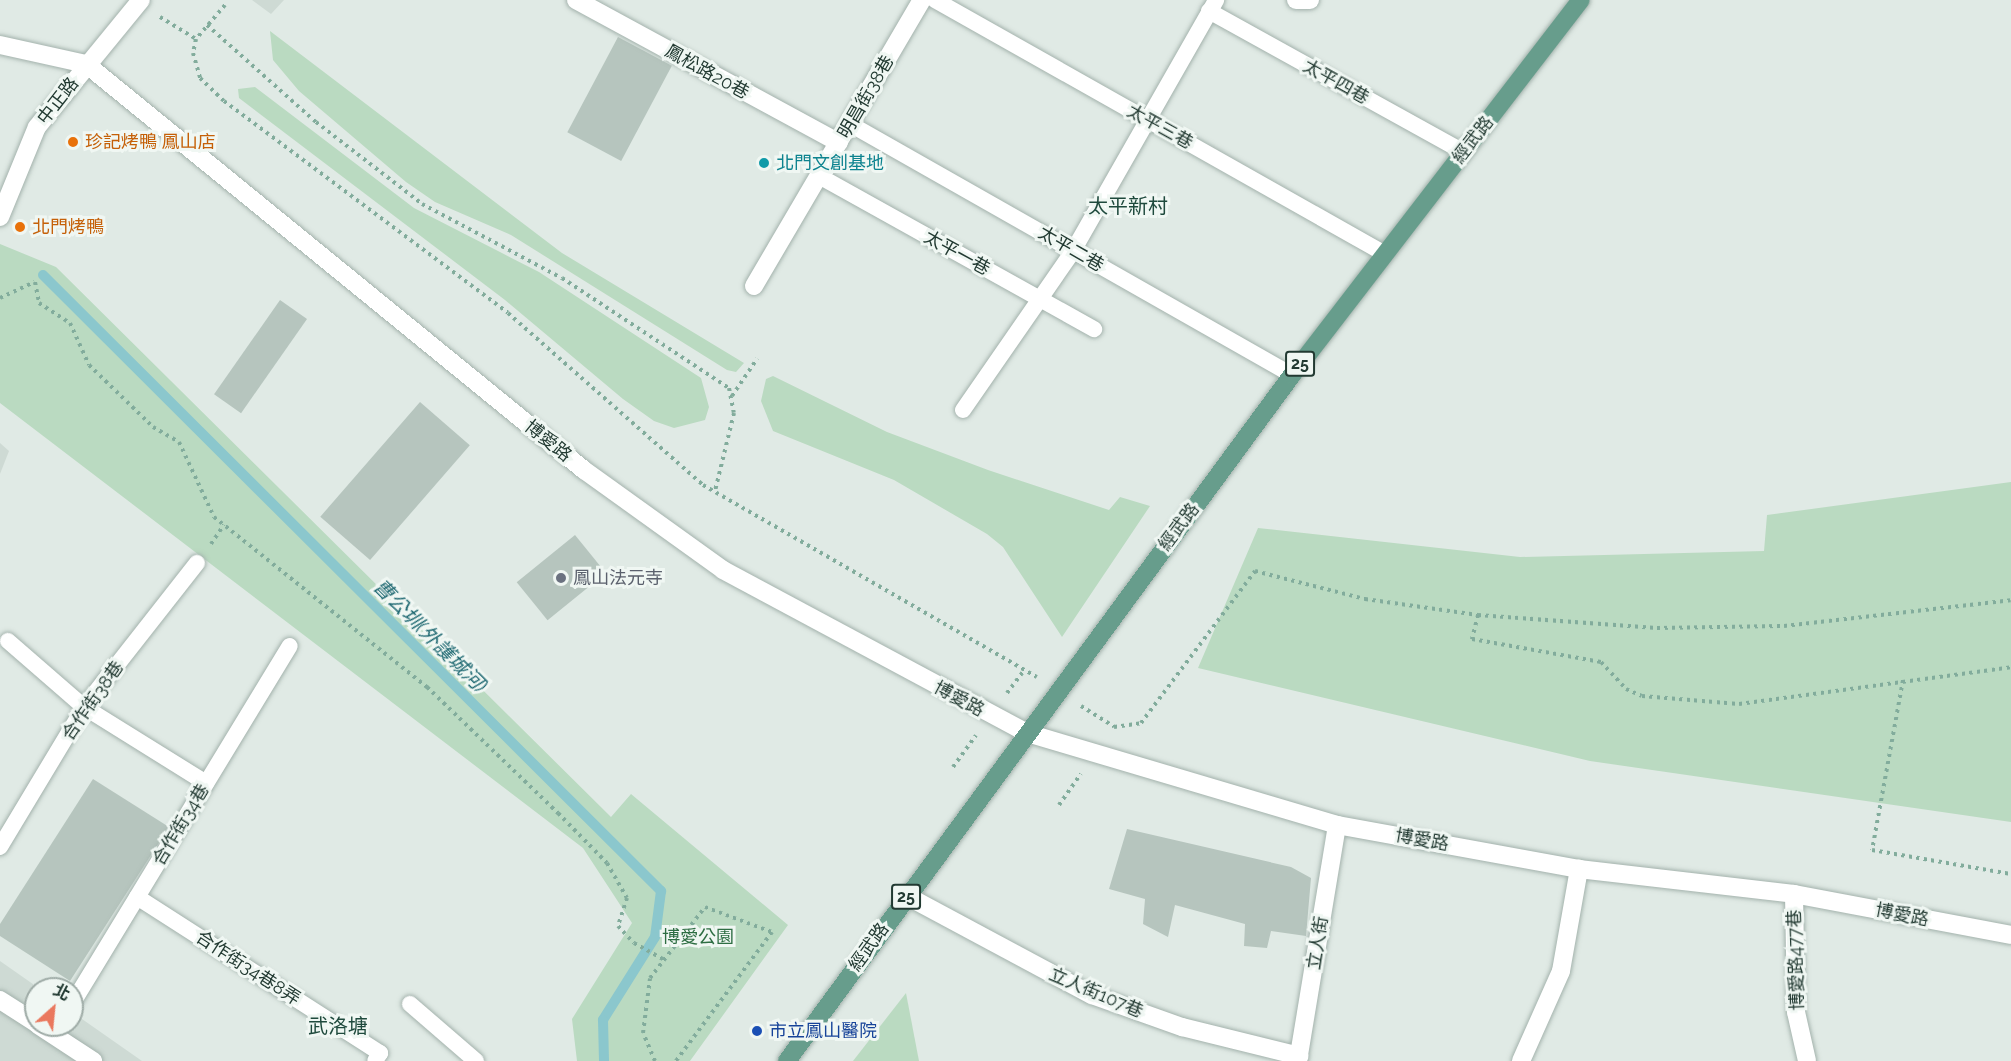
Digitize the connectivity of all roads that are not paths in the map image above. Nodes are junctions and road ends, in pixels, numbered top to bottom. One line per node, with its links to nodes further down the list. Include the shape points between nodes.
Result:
1 (576, 0): 13 (street, 鳳松路20巷)
2 (922, 0): 12 (street, 明昌街38巷)
3 (935, 0): 11 (lane, 太平三巷)
4 (1296, 0): 5 (street)
5 (1310, 0)
6 (1581, 0): 14 (main road, 經武路 / 25)
7 (140, 2): 10 (street, 中正路)
8 (1213, 6): 11 (lane); 14 (lane, 太平四巷)
9 (0, 45): 10 (street)
10 (86, 64): 16 (street, 中正路, via 37,127); 28 (street, 博愛路, via 584,470 723,570)
11 (1148, 120): 17 (lane); 18 (lane, 太平三巷)
12 (850, 124): 13 (street, 明昌街38巷); 17 (lane, 太平二巷)
13 (839, 143): 15 (street, 明昌街38巷)
14 (1463, 152): 18 (main road, 經武路 / 25)
15 (819, 176): 19 (street, 明昌街38巷); 20 (lane, 太平一巷)
16 (0, 217)
17 (1073, 250): 20 (lane); 22 (lane, 太平二巷)
18 (1385, 254): 22 (main road, 經武路 / 25)
19 (754, 286)
20 (1039, 299): 21 (lane, 太平一巷); 23 (lane)
21 (1094, 329)
22 (1292, 375): 28 (main road, 經武路 / 25)
23 (963, 410)
24 (197, 563): 27 (lane, 合作街38巷)
25 (8, 641): 27 (lane)
26 (290, 646): 29 (lane, 合作街34巷)
27 (84, 707): 29 (lane); 31 (lane, 合作街38巷)
28 (1027, 733): 30 (street, 博愛路); 34 (main road, 經武路 / 25)
29 (206, 783): 35 (lane, 合作街34巷)
30 (1337, 825): 32 (street, 博愛路); 42 (street, 立人街)
31 (0, 847)
32 (1579, 868): 33 (street, 博愛路); 47 (street, via 1561,971)
33 (1794, 894): 36 (street, 博愛路); 48 (street, 博愛路477巷, via 1796,1012)
34 (907, 896): 42 (street, 立人街107巷, via 1092,994 1182,1027); 46 (main road, 經武路 / 25)
35 (137, 897): 37 (lane, 合作街34巷); 44 (lane, 合作街34巷8弄, via 380,1053)
36 (2011, 935)
37 (84, 984)
38 (0, 1000): 40 (street)
39 (411, 1004): 45 (lane)
40 (24, 1014)
41 (61, 1037): 43 (street)
42 (1299, 1059)
43 (93, 1061)
44 (375, 1061)
45 (476, 1061)
46 (787, 1061)
47 (1521, 1061)
48 (1807, 1061)

